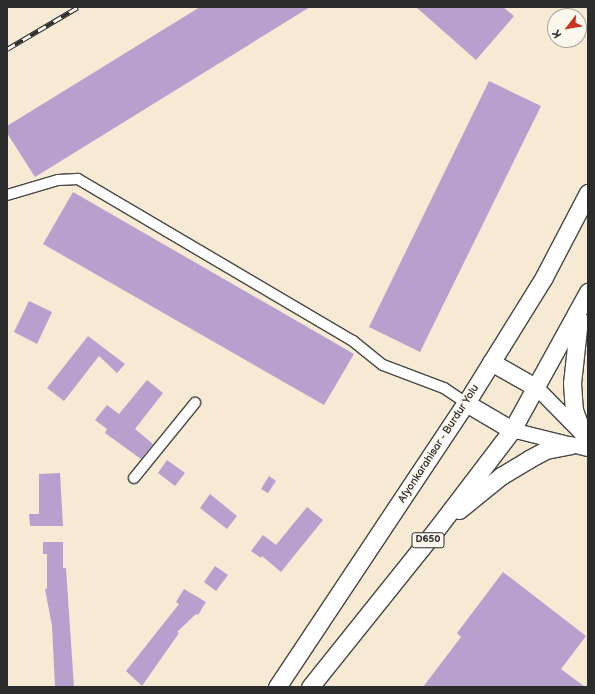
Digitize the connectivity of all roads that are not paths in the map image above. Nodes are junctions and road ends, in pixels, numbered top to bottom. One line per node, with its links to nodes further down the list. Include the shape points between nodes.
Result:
1 (588, 193): 4 (highway, Afyonkarahisar - Burdur Yolu, via 544,277)
2 (7, 195): 7 (street, via 58,180 78,179 353,341 384,364 444,388)
3 (584, 299): 5 (highway, D650); 9 (highway, via 572,383 574,410)
4 (491, 362): 5 (highway); 7 (highway, Afyonkarahisar - Burdur Yolu)
5 (537, 388): 8 (highway, D650); 9 (main road)
6 (195, 403): 10 (street)
7 (466, 403): 8 (highway); 12 (highway, Afyonkarahisar - Burdur Yolu)
8 (512, 430): 9 (main road); 11 (highway, D650)
9 (582, 442): 11 (highway, via 546,450 506,473)
10 (134, 478)
11 (435, 531): 13 (highway, D650)
12 (277, 687)
13 (310, 687)

